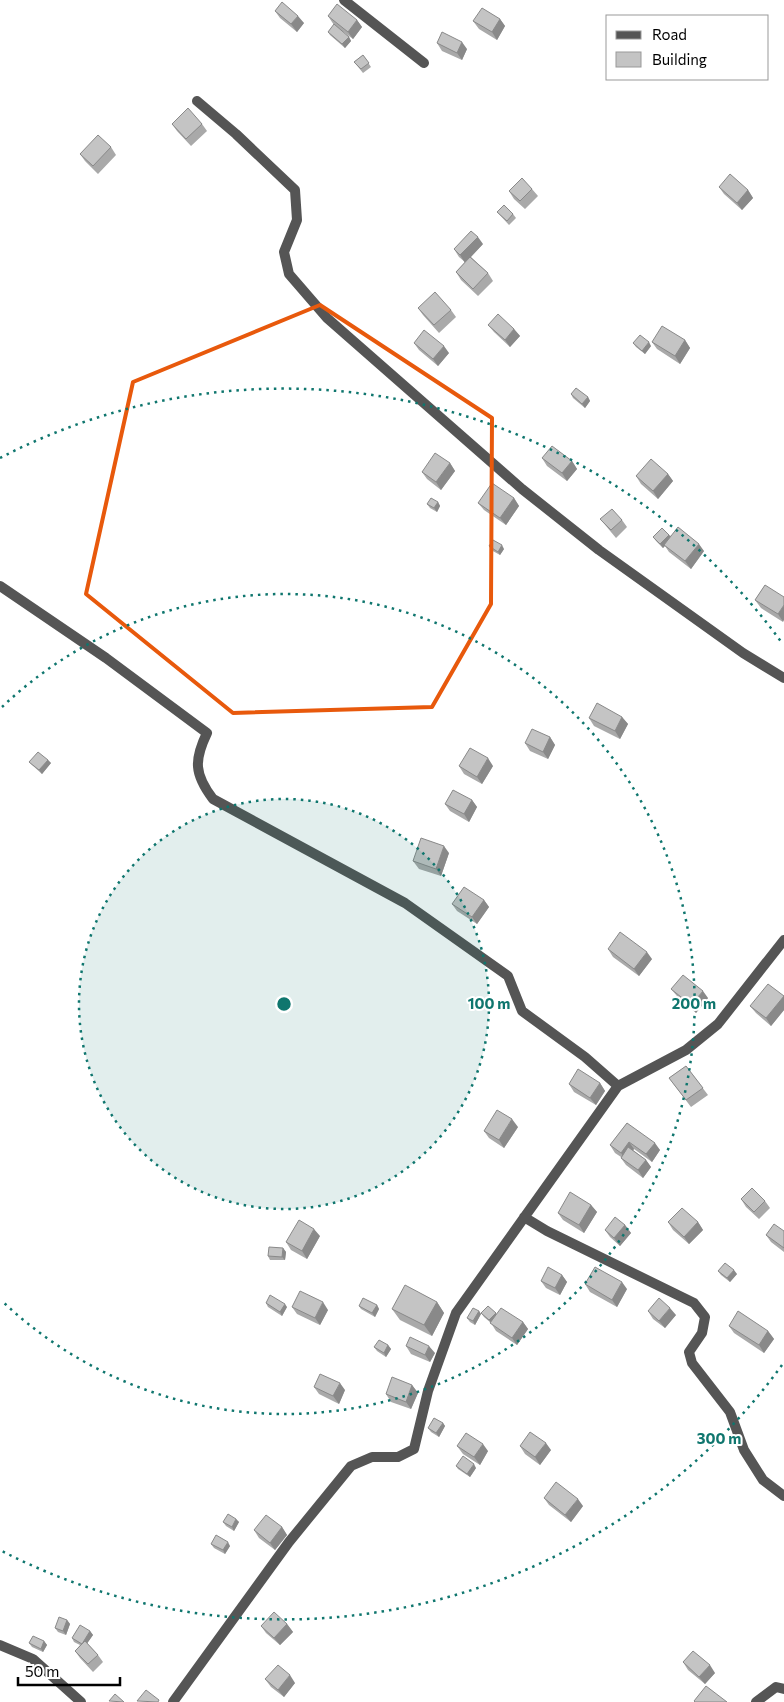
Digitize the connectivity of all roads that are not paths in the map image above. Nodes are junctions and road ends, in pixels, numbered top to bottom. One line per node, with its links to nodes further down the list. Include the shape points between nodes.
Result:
1 (344, 0): 2 (street)
2 (424, 63)
3 (197, 101): 5 (street, via 295,190 297,220 284,252 289,274 327,318 508,477 599,550 743,653)
4 (0, 586): 7 (street, via 106,658 207,733 199,750 197,769 203,786 213,798 405,903 508,976 522,1011 586,1057)
5 (784, 678)
6 (784, 940): 7 (street, via 718,1024 686,1050)
7 (618, 1086): 8 (street)
8 (524, 1217): 9 (street, via 694,1303 705,1317 702,1333 689,1352 692,1363 730,1412 744,1450 764,1480); 13 (street, via 456,1313 428,1390 414,1449 398,1457 372,1457 351,1466 289,1542)
9 (784, 1496)
10 (0, 1645): 12 (street, via 34,1659)
11 (784, 1689): 14 (street, via 776,1687)
12 (81, 1702)
13 (173, 1702)
14 (756, 1702)

